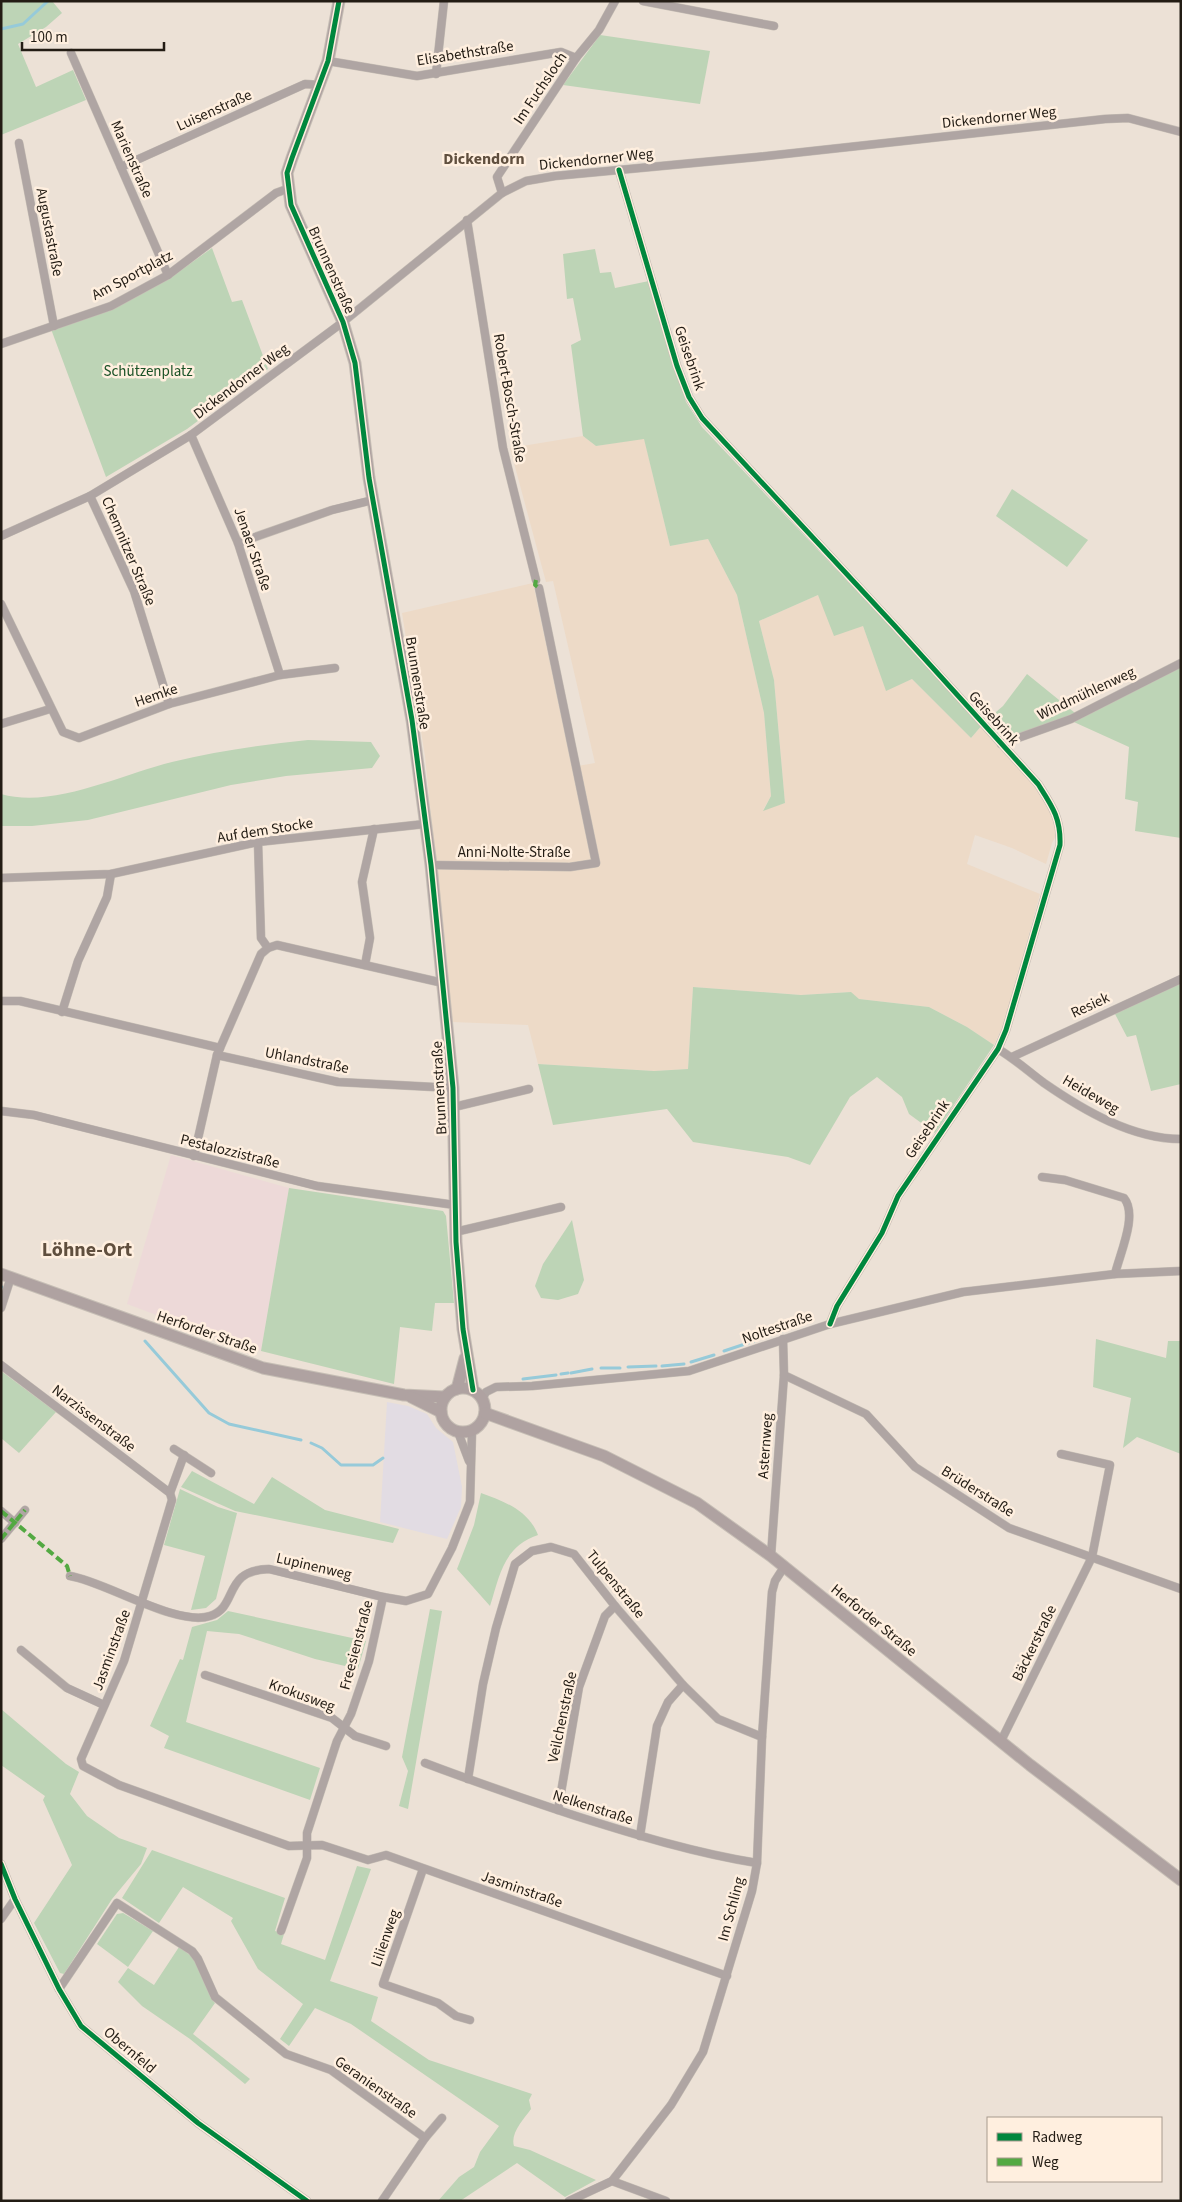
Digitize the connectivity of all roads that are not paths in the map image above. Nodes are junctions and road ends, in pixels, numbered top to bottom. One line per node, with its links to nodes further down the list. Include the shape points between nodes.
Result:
1 (339, 1): 8 (main road, Brunnenstraße)
2 (444, 1): 9 (street)
3 (615, 1): 7 (street, Im Fuchsloch, via 599,30)
4 (643, 1): 5 (street)
5 (774, 26)
6 (71, 53): 13 (street, Marienstraße)
7 (576, 58): 9 (street, Elisabethstraße, via 561,52); 16 (street, Im Fuchsloch, via 497,177)
8 (328, 60): 9 (street, Elisabethstraße, via 417,76); 10 (main road, Brunnenstraße)
9 (436, 74)
10 (320, 85): 13 (street, Luisenstraße, via 305,84); 15 (main road, Brunnenstraße, via 292,158)
11 (1181, 132): 14 (street, Dickendorner Weg, via 1128,118 1105,119)
12 (19, 143): 20 (street, Augustastraße)
13 (121, 167): 18 (street, Marienstraße)
14 (619, 170): 16 (street, Dickendorner Weg, via 526,181); 36 (street, Geisebrink, via 677,366 689,397 702,418)
15 (288, 189): 18 (street, Am Sportplatz, via 276,194); 19 (main road, Brunnenstraße, via 299,227)
16 (502, 193): 17 (street, Dickendorner Weg)
17 (467, 220): 19 (street, Dickendorner Weg); 27 (street, Robert-Bosch-Straße, via 503,448)
18 (168, 275): 20 (street, Am Sportplatz, via 111,306)
19 (342, 322): 22 (street, Dickendorner Weg); 24 (main road, Brunnenstraße, via 355,363)
20 (54, 326): 21 (street, Am Sportplatz)
21 (1, 344)
22 (191, 435): 23 (street, Dickendorner Weg); 26 (street, Jenaer Straße)
23 (90, 496): 25 (street, Dickendorner Weg); 33 (street, Chemnitzer Straße, via 134,591)
24 (373, 500): 26 (street, via 332,510); 37 (main road, Brunnenstraße, via 412,720)
25 (1, 536)
26 (238, 543): 32 (street, Jenaer Straße)
27 (536, 580)
28 (539, 588): 40 (street, Anni-Nolte-Straße, via 596,863 570,867)
29 (1, 604): 34 (street, Hemke)
30 (1181, 663): 36 (street, Windmühlenweg, via 1072,719)
31 (335, 668): 32 (street, Hemke)
32 (280, 675): 33 (street, Hemke)
33 (169, 704): 34 (street, Hemke, via 79,738 63,732)
34 (50, 709): 35 (street)
35 (1, 724)
36 (1001, 744): 49 (street, Geisebrink, via 1038,784 1056,813 1061,829 1060,845)
37 (425, 824): 38 (street, Auf dem Stocke); 40 (main road, Brunnenstraße)
38 (374, 829): 39 (street, Auf dem Stocke); 44 (street, via 362,882 370,938)
39 (258, 842): 41 (street, Auf dem Stocke); 43 (street, via 261,938)
40 (431, 864): 46 (main road, Brunnenstraße)
41 (111, 874): 42 (street, Auf dem Stocke); 48 (street, via 107,897 78,961)
42 (1, 878)
43 (268, 948): 44 (street, via 276,945); 50 (street, via 261,954)
44 (365, 965): 46 (street)
45 (1181, 979): 51 (street, Resiek)
46 (443, 983): 52 (main road, Brunnenstraße)
47 (1, 1000): 48 (street, Uhlandstraße, via 20,1000)
48 (62, 1012): 50 (street, Uhlandstraße)
49 (998, 1049): 51 (street, Heideweg); 66 (street, Geisebrink, via 898,1196 882,1233 837,1306)
50 (218, 1052): 52 (street, Uhlandstraße, via 338,1082); 57 (street)
51 (1012, 1057): 56 (street, Heideweg, via 1044,1083 1097,1116 1137,1131)
52 (453, 1088): 54 (main road, Brunnenstraße)
53 (529, 1089): 54 (street)
54 (454, 1107): 59 (main road, Brunnenstraße)
55 (1, 1110): 57 (street, Pestalozzistraße, via 34,1115)
56 (1181, 1139)
57 (194, 1156): 59 (street, Pestalozzistraße, via 317,1186)
58 (1042, 1177): 63 (street, via 1065,1180 1124,1198 1130,1205 1131,1215)
59 (455, 1205): 61 (main road, Brunnenstraße)
60 (561, 1207): 61 (street)
61 (455, 1232): 68 (main road, Brunnenstraße)
62 (1181, 1270): 63 (street, Noltestraße)
63 (1115, 1274): 66 (street, Noltestraße, via 962,1292)
64 (6, 1276): 65 (street); 73 (main road, Herforder Straße, via 263,1368)
65 (1, 1308)
66 (830, 1324): 67 (street, Noltestraße)
67 (783, 1338): 70 (street, Asternweg); 75 (street, Noltestraße, via 682,1372 501,1386 490,1389)
68 (466, 1354): 71 (main road, Brunnenstraße); 72 (main road, Brunnenstraße)
69 (1, 1365): 85 (street, Narzissenstraße)
70 (784, 1375): 90 (street, Asternweg); 91 (street, Brüderstraße, via 866,1414 915,1467 1009,1528)
71 (457, 1388): 72 (main road); 74 (main road)
72 (473, 1390): 75 (main road)
73 (410, 1396): 74 (main road, Herforder Straße); 76 (main road, Herforder Straße)
74 (445, 1397): 76 (main road)
75 (482, 1399): 77 (main road)
76 (440, 1412): 79 (main road, via 448,1427)
77 (483, 1418): 78 (main road); 90 (main road, Herforder Straße, via 523,1426 604,1456 654,1479 697,1502)
78 (472, 1431): 79 (main road); 83 (street, Freesienstraße)
79 (458, 1432): 83 (street, Freesienstraße)
80 (174, 1449): 82 (street)
81 (1061, 1454): 91 (street, Bäckerstraße, via 1110,1465)
82 (184, 1456): 84 (street); 85 (street)
83 (470, 1466): 95 (street, Freesienstraße, via 470,1502 432,1588 418,1599 406,1601)
84 (211, 1473)
85 (171, 1497): 96 (street, Jasminstraße)
86 (25, 1510): 88 (street)
87 (1, 1511): 88 (street)
88 (15, 1523): 89 (street)
89 (1, 1539)
90 (770, 1556): 92 (main road, Herforder Straße)
91 (1092, 1557): 94 (street, Brüderstraße); 104 (street, Bäckerstraße)
92 (784, 1567): 103 (street, Im Schling, via 772,1592); 104 (main road, Herforder Straße)
93 (70, 1576): 96 (street, Jasminstraße)
94 (1181, 1588)
95 (384, 1597): 96 (street, Lupinenweg, via 269,1569 256,1569 241,1576 219,1611 211,1616 186,1615); 102 (street, Freesienstraße, via 369,1661 352,1714)
96 (142, 1604): 101 (street, Jasminstraße, via 124,1661)
97 (615, 1606): 100 (street, Tulpenstraße); 107 (street, Tulpenstraße, via 574,1554 551,1547 532,1551 515,1564 485,1674); 108 (street, Veilchenstraße, via 605,1616 579,1687)
98 (21, 1650): 101 (street, Jasminstraße, via 67,1688)
99 (205, 1675): 102 (street, Krokusweg, via 332,1718)
100 (684, 1685): 103 (street, Tulpenstraße, via 718,1719); 109 (street, via 668,1702 658,1726)
101 (104, 1706): 110 (street, Jasminstraße, via 81,1759 83,1766 119,1785 288,1846)
102 (343, 1727): 105 (street, Krokusweg, via 355,1736); 110 (street, Freesienstraße, via 307,1833)
103 (762, 1737): 111 (street, Im Schling)
104 (1001, 1741): 114 (main road, Herforder Straße)
105 (386, 1746)
106 (425, 1763): 107 (street, Nelkenstraße)
107 (468, 1780): 108 (street, Nelkenstraße)
108 (558, 1810): 109 (street, Nelkenstraße)
109 (640, 1836): 111 (street, Nelkenstraße, via 710,1856)
110 (307, 1845): 113 (street, Jasminstraße, via 322,1845 368,1860 386,1855); 117 (street, via 307,1858)
111 (757, 1863): 118 (street, Im Schling, via 752,1891)
112 (1, 1864): 115 (street, Obernfeld)
113 (423, 1869): 118 (street, Jasminstraße); 120 (street, Lilienweg, via 383,1984 438,2003 456,2016)
114 (1181, 1880)
115 (15, 1899): 116 (street); 119 (street, Obernfeld)
116 (1, 1918)
117 (281, 1931)
118 (726, 1976): 123 (street, Im Schling, via 703,2052 671,2105)
119 (59, 1989): 122 (street, Geranienstraße, via 117,1903 192,1952 215,1997 286,2054 331,2070); 124 (street, Obernfeld, via 81,2026 198,2123)
120 (470, 2020)
121 (442, 2118): 122 (street, Geranienstraße)
122 (425, 2138): 125 (street, Geranienstraße)
123 (612, 2180): 126 (street, Im Schling); 127 (street)
124 (307, 2201)
125 (382, 2201)
126 (569, 2201)
127 (666, 2201)

